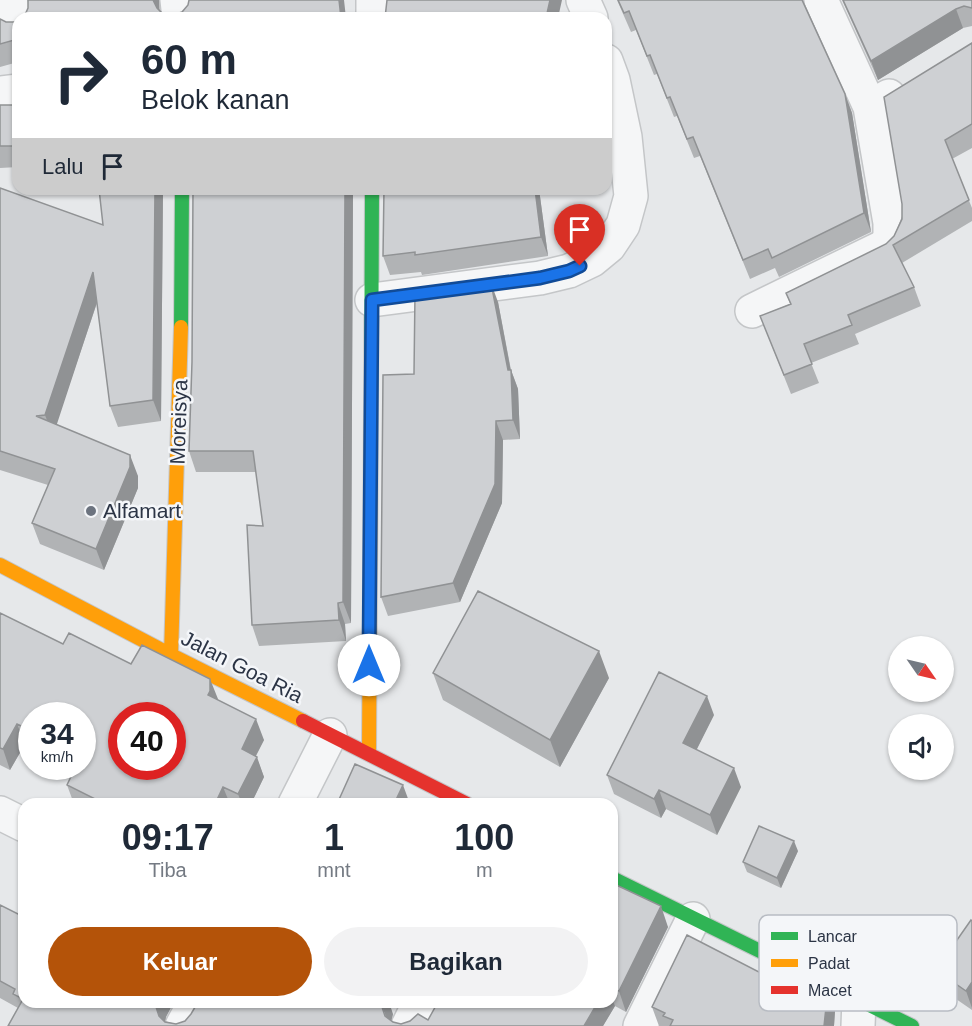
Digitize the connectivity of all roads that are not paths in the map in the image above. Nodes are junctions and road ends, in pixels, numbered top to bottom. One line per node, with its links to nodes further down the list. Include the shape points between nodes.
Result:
1 (821, 0): 4 (street)
2 (612, 77): 7 (street, via 626,137 631,196 623,225 609,246 569,271 540,278)
3 (911, 82): 4 (street)
4 (870, 107): 8 (street, via 890,223 885,246)
5 (182, 195): 10 (street, Moreisya, via 181,383)
6 (372, 195): 7 (street)
7 (372, 300): 12 (street)
8 (752, 311)
9 (0, 565): 10 (street, Jalan Goa Ria)
10 (171, 655): 11 (street, Jalan Goa Ria)
11 (330, 735): 12 (street, Jalan Goa Ria); 13 (street)
12 (369, 753): 14 (street, Jalan Goa Ria)
13 (298, 798)
14 (455, 798)
15 (0, 813): 16 (street)
16 (18, 822)
17 (618, 881): 18 (street)
18 (693, 919): 19 (street); 25 (street)
19 (759, 956)
20 (192, 1008): 23 (street)
21 (417, 1008): 24 (street)
22 (859, 1013): 26 (street)
23 (182, 1026)
24 (408, 1026)
25 (640, 1026)
26 (912, 1026)

